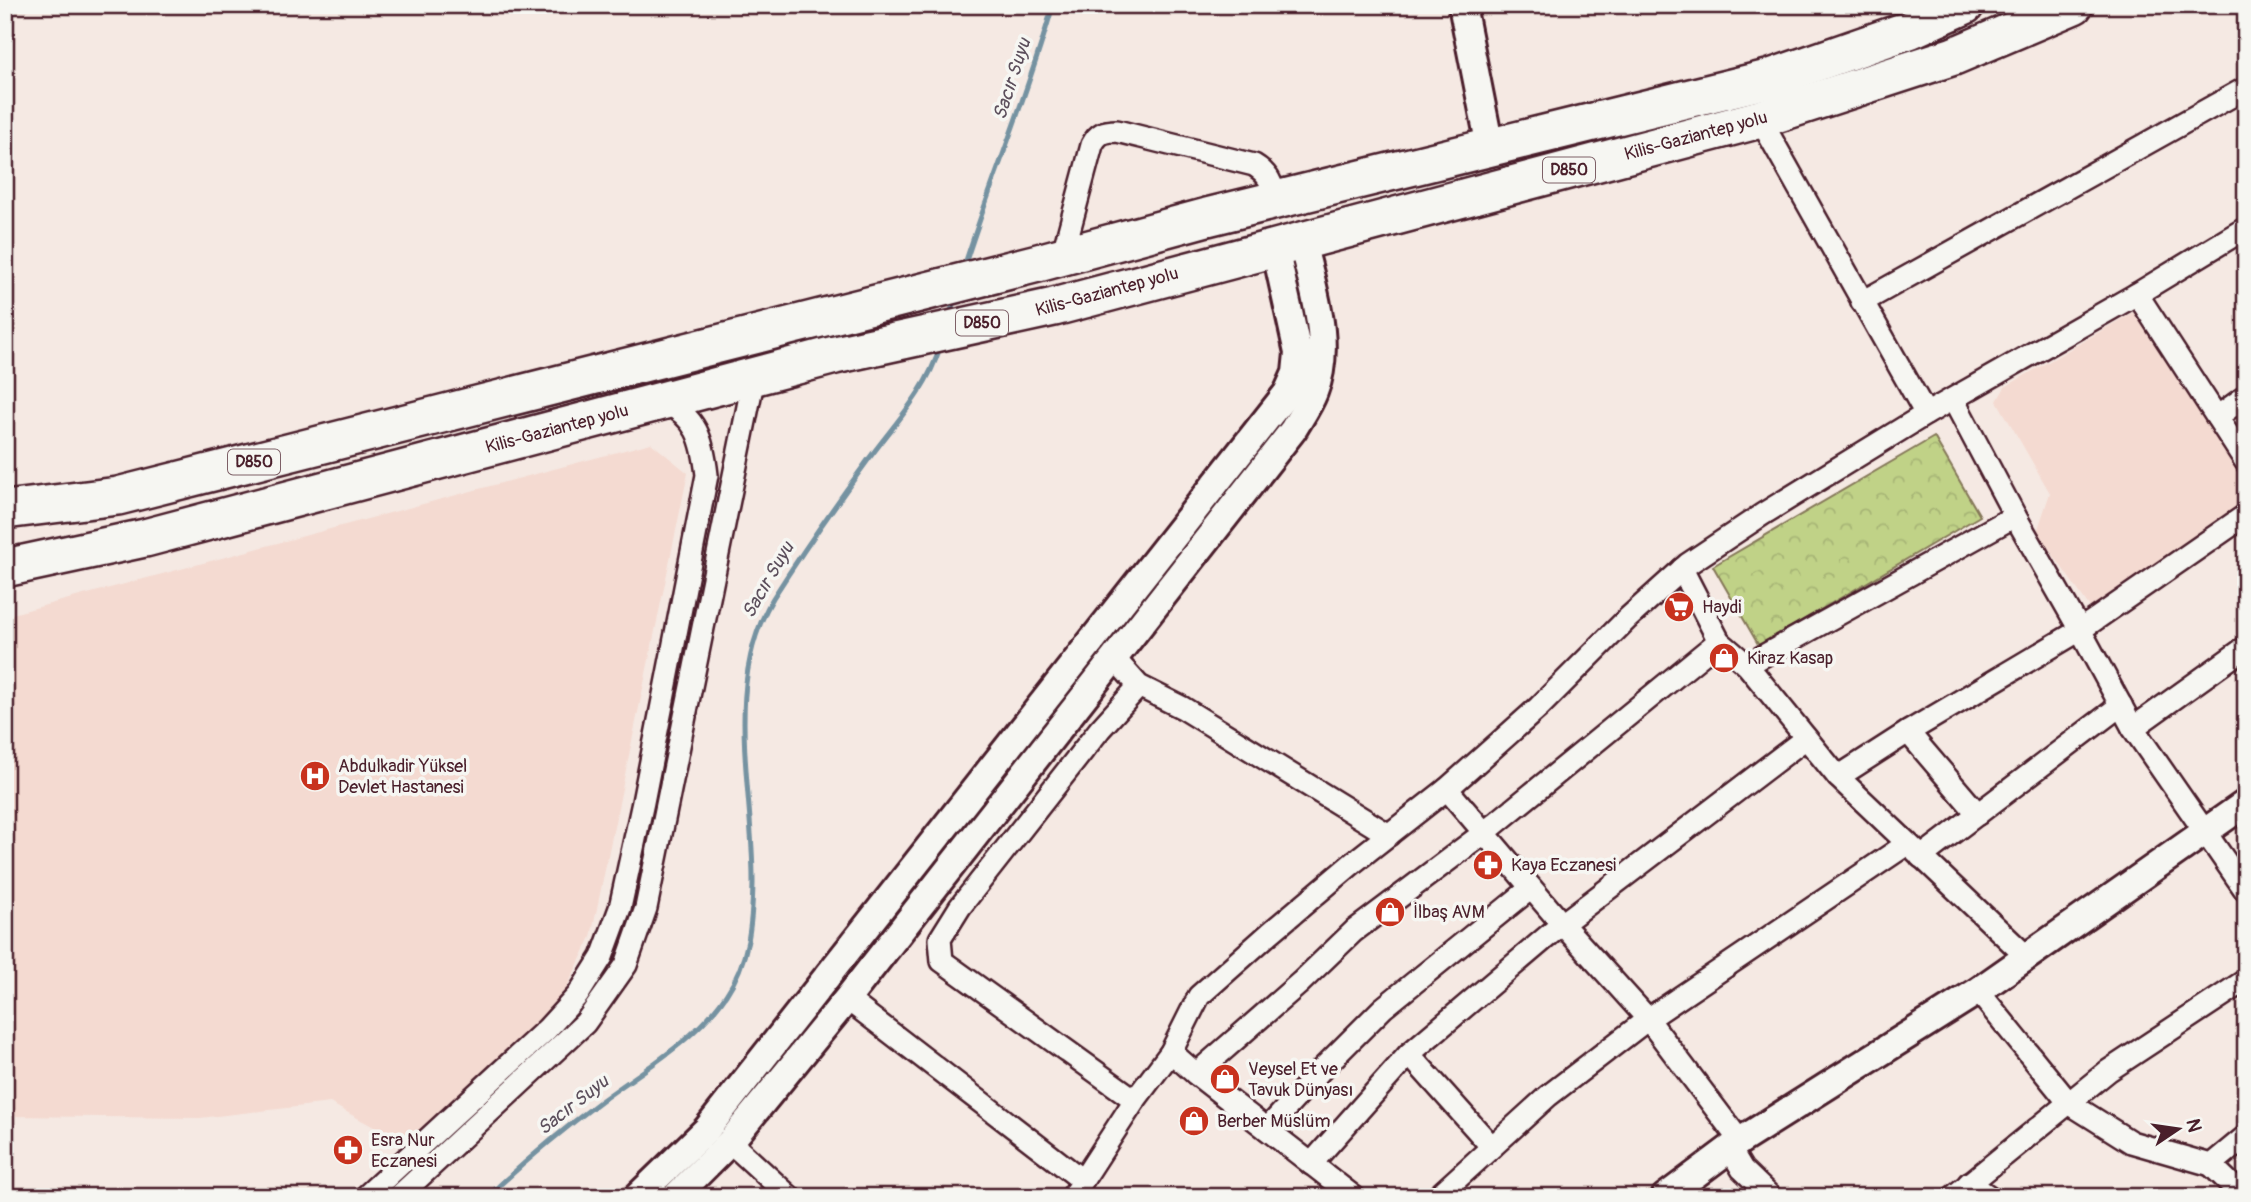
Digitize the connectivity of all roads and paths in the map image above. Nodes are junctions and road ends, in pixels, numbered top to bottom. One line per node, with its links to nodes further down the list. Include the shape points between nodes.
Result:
1 (1461, 5): 6 (street)
2 (1965, 5): 6 (highway, Kilis-Gaziantep yolu / D850, via 1909,30 1768,79)
3 (2074, 5): 5 (highway, Kilis-Gaziantep yolu / D850, via 1954,56)
4 (2246, 88): 12 (street)
5 (1760, 119): 9 (highway, Kilis-Gaziantep yolu / D850); 12 (street)
6 (1490, 147): 7 (highway, Kilis-Gaziantep yolu / D850)
7 (1277, 199): 10 (highway, Kilis-Gaziantep yolu / D850); 10 (street, via 1270,178 1254,165 1105,131 1092,145)
8 (2246, 228): 11 (street)
9 (1289, 245): 13 (highway, Kilis-Gaziantep yolu / D850, via 1054,307); 28 (street, via 1317,309 1320,371 1314,393 1293,430); 70 (street, via 1297,353 1296,373 1287,393 707,1129)
10 (1050, 260): 20 (highway, Kilis-Gaziantep yolu / D850, via 118,496)
11 (2137, 294): 15 (street); 18 (street)
12 (1862, 302): 17 (street)
13 (754, 377): 16 (highway, Kilis-Gaziantep yolu / D850); 43 (street)
14 (2246, 396): 18 (street)
15 (1953, 399): 17 (street); 22 (street)
16 (663, 401): 23 (highway, Kilis-Gaziantep yolu / D850, via 145,538); 46 (street, via 679,409 694,426 704,448 707,475)
17 (1926, 414): 24 (street)
18 (2217, 417): 19 (street)
19 (2246, 462)
20 (5, 510)
21 (2246, 515): 25 (street)
22 (2015, 516): 25 (street); 29 (street)
23 (13, 564)
24 (1682, 569): 26 (street); 36 (street)
25 (2080, 630): 31 (street); 33 (street)
26 (1719, 641): 29 (street); 40 (street)
27 (2246, 647): 32 (street)
28 (1114, 658): 30 (street); 52 (street)
29 (1747, 665): 34 (street)
30 (1139, 686): 41 (street, via 1183,708); 57 (street, via 960,906 940,939 942,961)
31 (2121, 705): 32 (street); 38 (street)
32 (2133, 728): 39 (street)
33 (1908, 732): 35 (street); 38 (street)
34 (1806, 738): 35 (street); 48 (street)
35 (1839, 777): 42 (street)
36 (1447, 789): 40 (street); 41 (street)
37 (2246, 803): 39 (street)
38 (1978, 814): 42 (street)
39 (2204, 832): 45 (street); 49 (street)
40 (1484, 833): 44 (street); 56 (street, via 1354,930)
41 (1389, 835): 54 (street, via 1199,996)
42 (1914, 850): 49 (street); 53 (street)
43 (652, 878): 46 (street); 47 (street)
44 (1531, 888): 48 (street); 59 (street, via 1383,1008)
45 (2246, 891)
46 (622, 898): 47 (street); 68 (street, via 602,957 578,996)
47 (642, 920): 69 (street, via 626,965 585,1023)
48 (1562, 924): 53 (street); 55 (street)
49 (2027, 957): 51 (street)
50 (2246, 980): 58 (street, via 2108,1071)
51 (1978, 991): 58 (street); 62 (street)
52 (847, 999): 61 (street); 66 (street)
53 (1648, 1019): 62 (street); 63 (street, via 1548,1096)
54 (1171, 1052): 56 (street); 57 (street)
55 (1409, 1054): 63 (street); 64 (street)
56 (1196, 1074): 59 (street)
57 (1135, 1100): 66 (street)
58 (2069, 1103): 65 (street, via 2131,1142); 67 (street)
59 (1267, 1129): 64 (street)
60 (2246, 1136): 65 (street)
61 (730, 1142): 71 (street); 72 (street)
62 (1735, 1145): 75 (street); 76 (street, via 1742,1168)
63 (1492, 1147): 74 (street)
64 (1311, 1164): 73 (street)
65 (2211, 1165): 78 (street, via 2236,1189)
66 (1077, 1189)
67 (1961, 1190): 77 (street)
68 (365, 1197)
69 (398, 1197)
70 (637, 1197)
71 (675, 1197)
72 (790, 1197)
73 (1354, 1197)
74 (1437, 1197)
75 (1665, 1197)
76 (1771, 1197)
77 (1990, 1197)
78 (2238, 1197)

